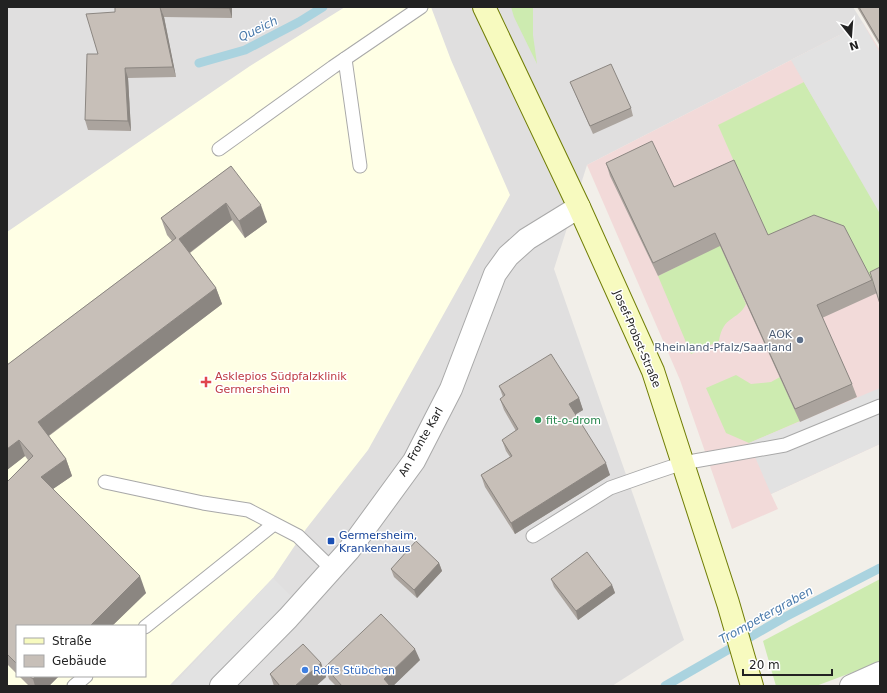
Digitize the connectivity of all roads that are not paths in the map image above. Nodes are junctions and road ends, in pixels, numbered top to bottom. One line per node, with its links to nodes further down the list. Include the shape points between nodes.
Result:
1 (421, 7): 3 (lane)
2 (484, 7): 6 (main road, Josef-Probst-Straße)
3 (344, 59): 4 (lane); 5 (lane)
4 (219, 150)
5 (360, 166)
6 (579, 207): 8 (main road, Josef-Probst-Straße, via 653,371); 12 (street, An Fronte Karl, via 526,239 508,256 495,274 451,389 414,460 361,534)
7 (880, 406): 8 (lane, via 786,445)
8 (683, 463): 11 (lane, via 610,488); 16 (main road, Josef-Probst-Straße)
9 (105, 482): 10 (lane, via 248,510)
10 (274, 524): 12 (lane, via 298,536); 13 (lane)
11 (533, 536)
12 (332, 569): 18 (street, An Fronte Karl, via 288,618)
13 (146, 627)
14 (880, 673): 19 (street)
15 (85, 677): 17 (lane)
16 (751, 681)
17 (74, 686)
18 (220, 686)
19 (851, 686)

